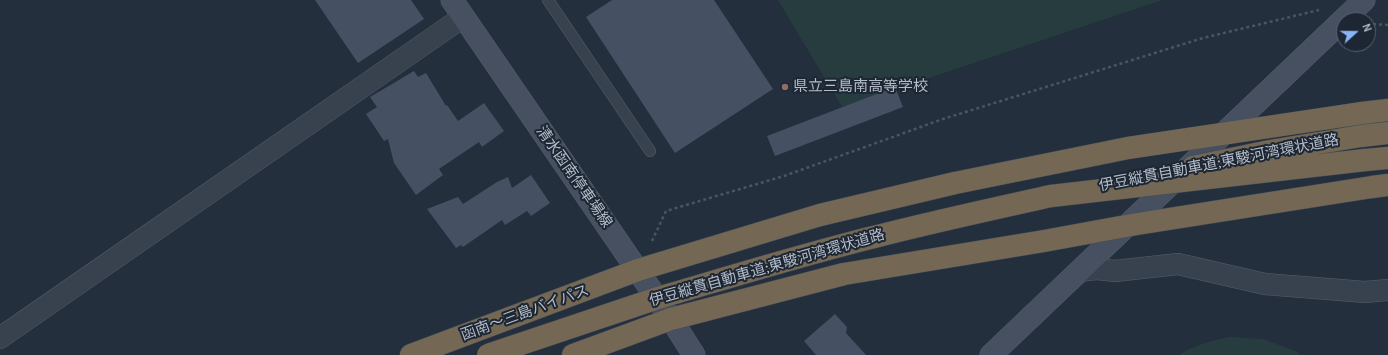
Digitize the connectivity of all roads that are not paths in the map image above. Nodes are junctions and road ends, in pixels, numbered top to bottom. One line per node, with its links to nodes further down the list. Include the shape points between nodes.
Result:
1 (548, 0): 6 (lane)
2 (1364, 0): 11 (street)
3 (458, 8): 10 (street, 清水函南停車場線); 14 (street)
4 (1388, 110): 10 (highway, 函南～三島バイパス, bridge, via 1128,148 955,183 820,215)
5 (1388, 133): 9 (highway, 伊豆縦貫自動車道;東駿河湾環状道路, bridge, via 1270,151)
6 (650, 151)
7 (1388, 158): 9 (highway, 伊豆縦貫自動車道;東駿河湾環状道路, bridge)
8 (1380, 186): 13 (highway, bridge, via 1136,224 844,274)
9 (1051, 196): 16 (highway, 伊豆縦貫自動車道;東駿河湾環状道路, bridge, via 950,218 780,262 651,300)
10 (638, 270): 13 (street, 清水函南停車場線); 15 (highway, 函南～三島バイパス)
11 (1078, 270): 12 (street, via 1115,271 1178,264 1265,284 1366,292); 19 (street)
12 (1388, 290)
13 (671, 319): 17 (highway); 18 (street, 清水函南停車場線)
14 (0, 338)
15 (411, 355)
16 (488, 355)
17 (573, 355)
18 (694, 355)
19 (991, 355)

